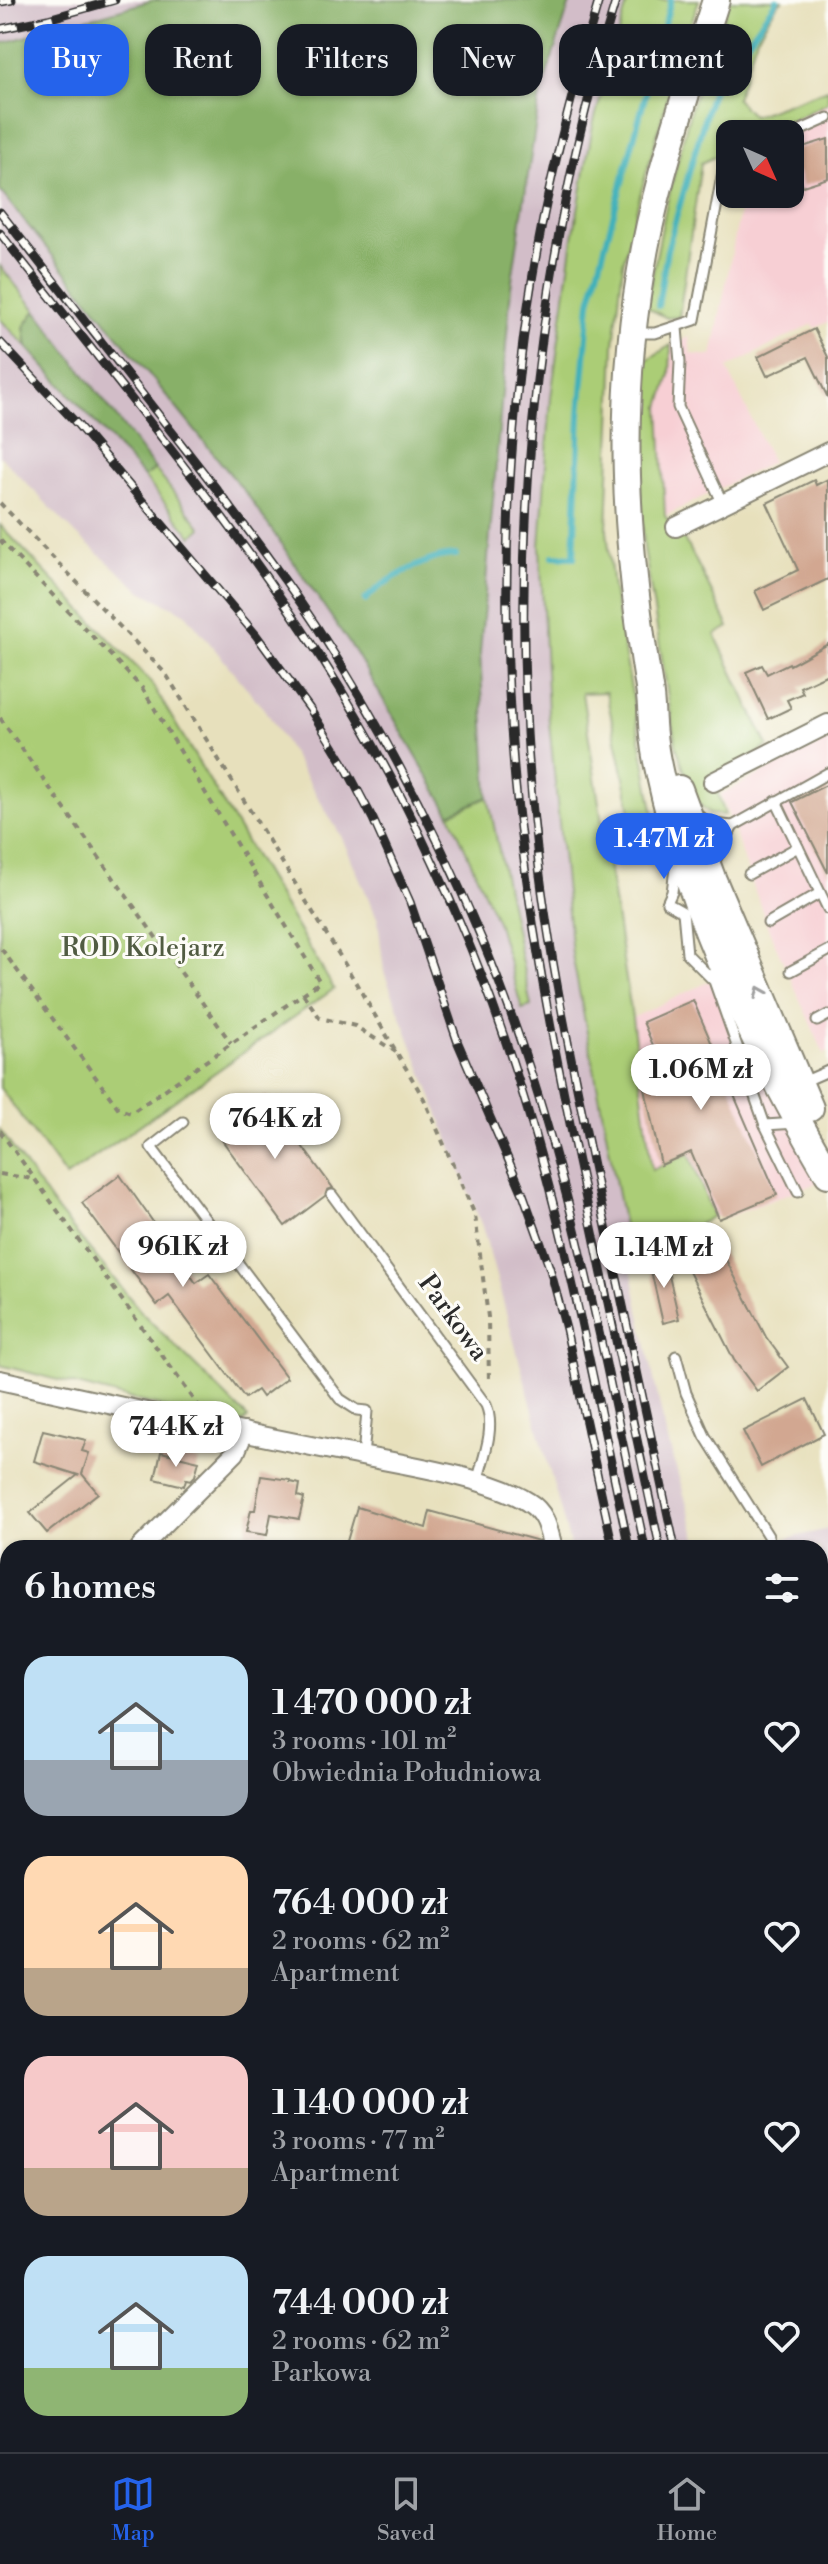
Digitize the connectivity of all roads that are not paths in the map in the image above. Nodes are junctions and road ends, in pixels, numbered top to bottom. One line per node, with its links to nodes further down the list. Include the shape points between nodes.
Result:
1 (716, 0): 6 (main road, via 658,189)
2 (828, 118): 3 (lane)
3 (804, 129)
4 (716, 208): 5 (lane, via 695,320)
5 (677, 328): 6 (lane); 8 (lane, via 678,407)
6 (633, 332): 10 (main road, via 625,454 627,518)
7 (828, 452): 8 (street)
8 (723, 504): 9 (street)
9 (676, 527)
10 (649, 690): 14 (main road); 21 (main road, via 653,742 677,841)
11 (828, 724): 13 (street)
12 (828, 773): 15 (lane)
13 (713, 782)
14 (683, 800): 16 (lane, via 705,821); 19 (main road)
15 (776, 801): 16 (lane); 17 (lane)
16 (733, 826): 19 (lane, via 715,859)
17 (798, 847): 18 (lane); 20 (lane)
18 (749, 874)
19 (712, 878): 21 (main road)
20 (820, 893): 22 (lane); 23 (lane)
21 (702, 907): 29 (main road, one-way to 21); 31 (main road, via 750,1028); 32 (lane, via 687,954 714,981)
22 (828, 909)
23 (768, 923)
24 (828, 951): 25 (lane)
25 (791, 971)
26 (828, 1015): 27 (lane)
27 (817, 1021)
28 (828, 1071): 29 (lane)
29 (800, 1084): 33 (main road)
30 (183, 1122): 40 (lane, via 151,1147 340,1399 367,1411)
31 (800, 1122): 32 (lane); 34 (main road)
32 (765, 1125): 35 (lane)
33 (828, 1149)
34 (828, 1174)
35 (798, 1192)
36 (332, 1195): 41 (lane, Parkowa, via 486,1405 490,1431)
37 (676, 1356): 44 (lane, via 705,1436)
38 (0, 1380): 39 (street)
39 (244, 1432): 40 (street); 42 (street, via 235,1453)
40 (363, 1457): 41 (street)
41 (477, 1482): 43 (street, via 535,1507 546,1519)
42 (148, 1540)
43 (551, 1540)
44 (769, 1540)

